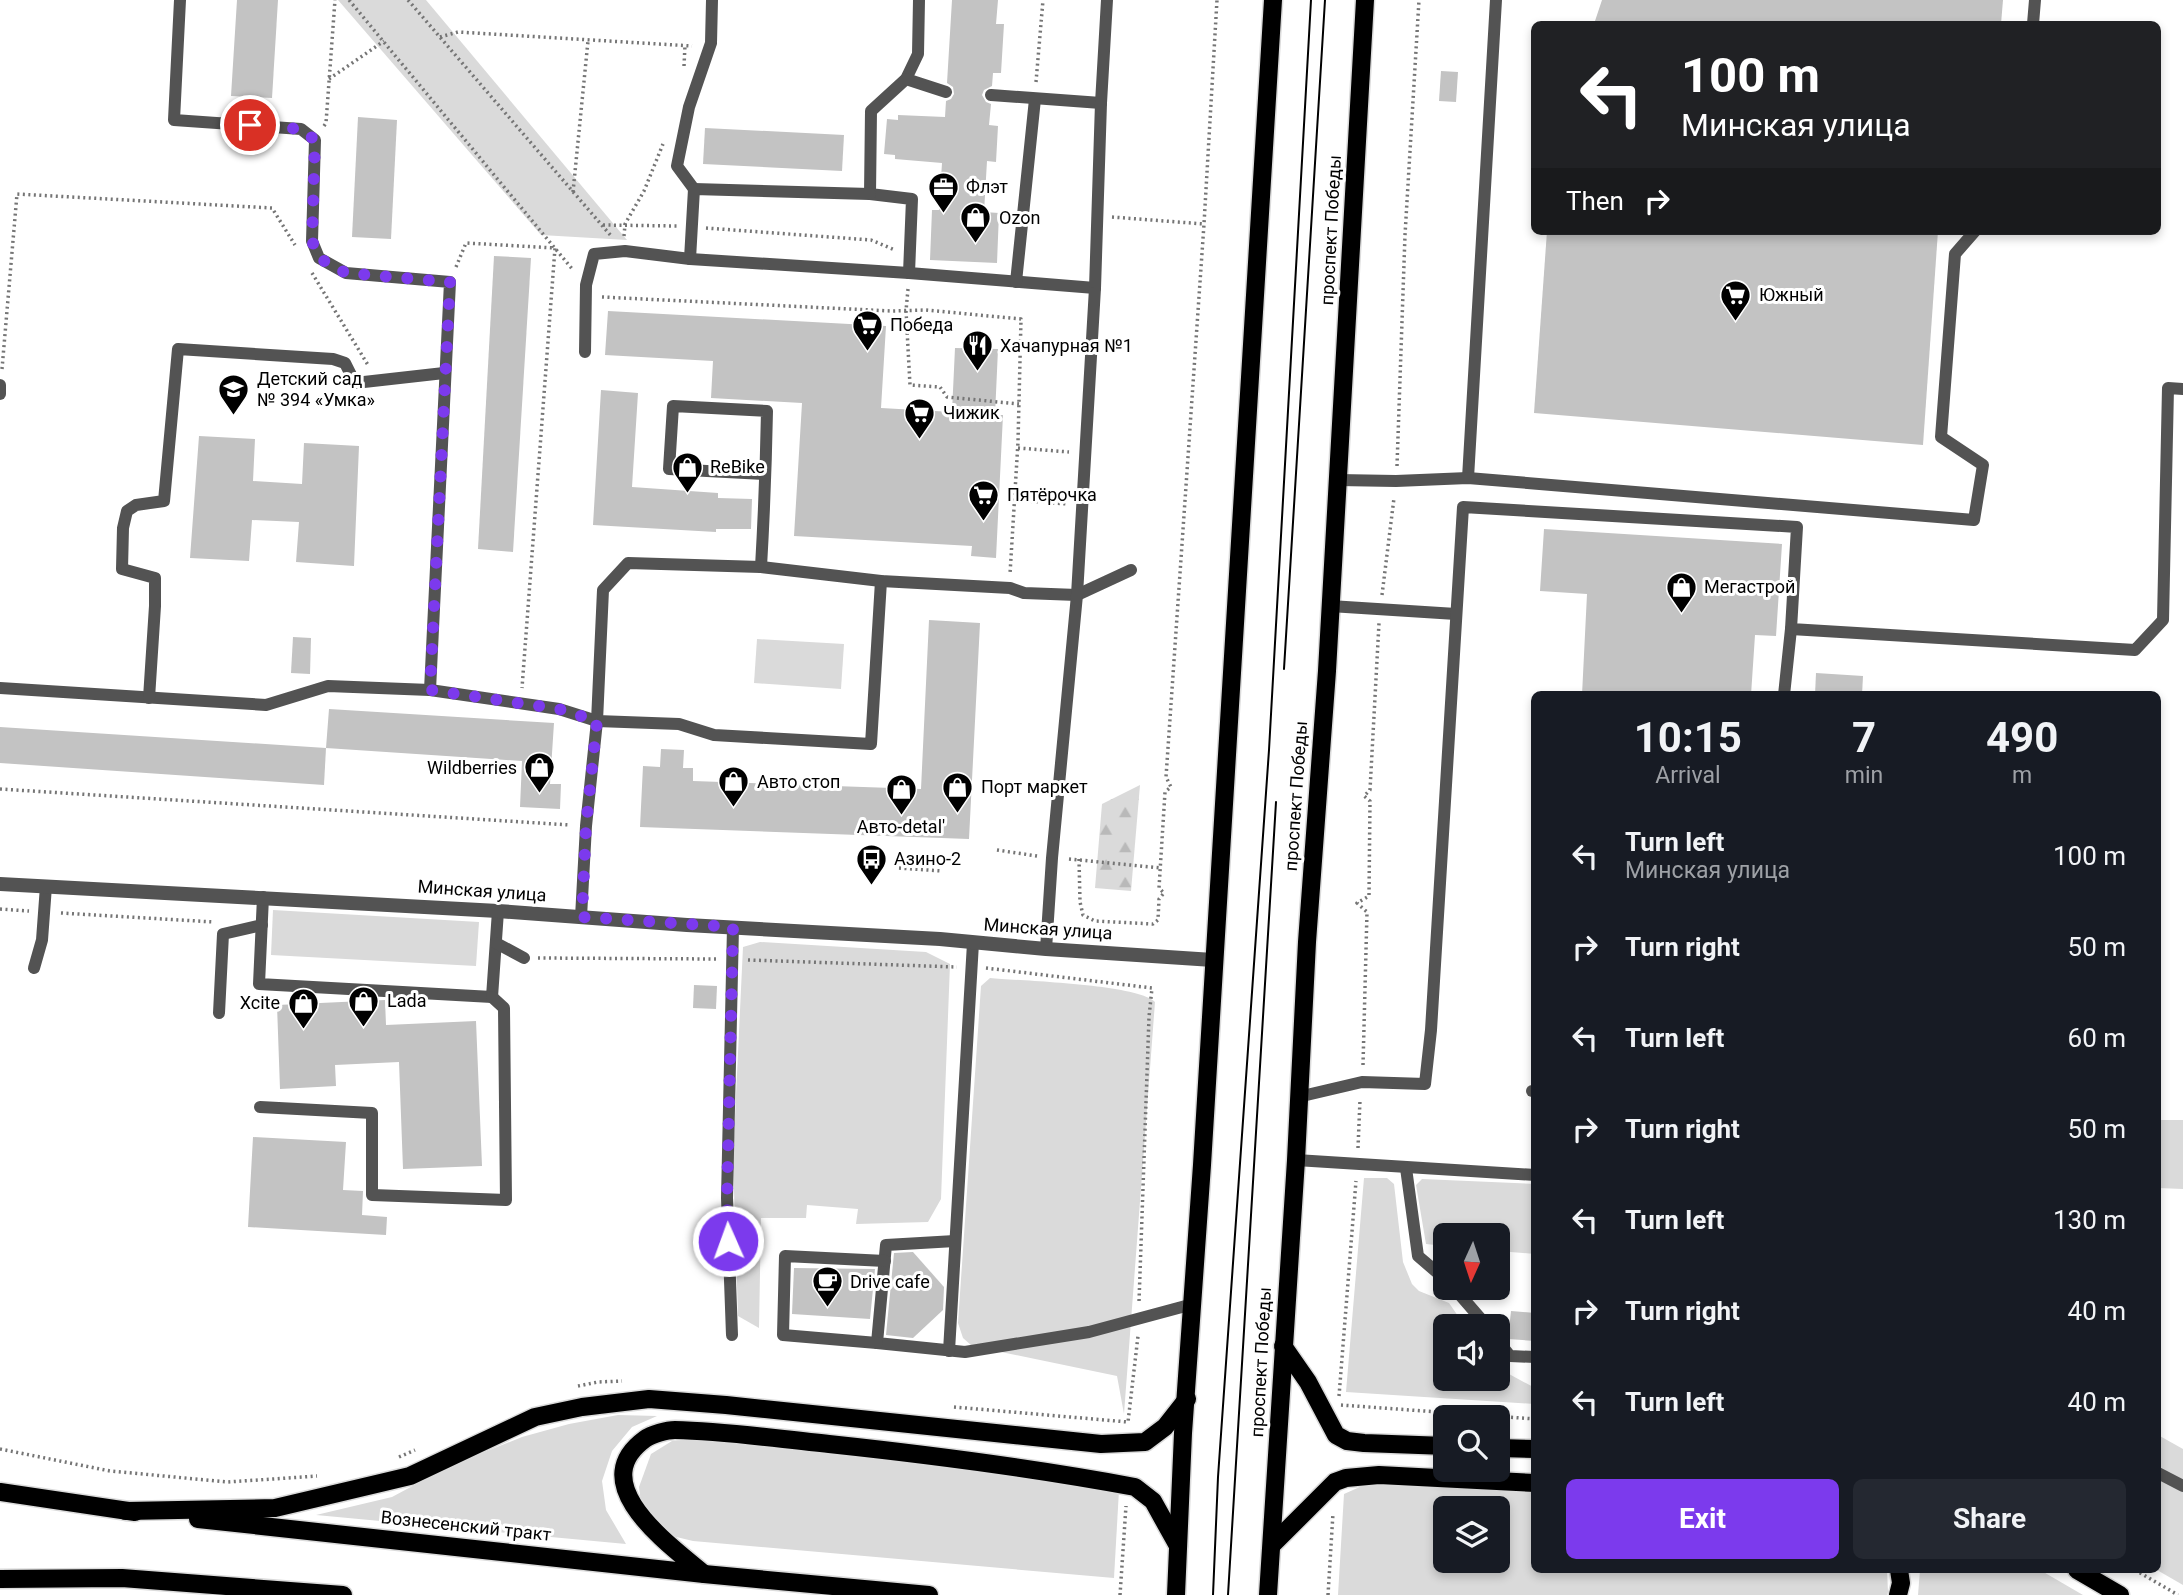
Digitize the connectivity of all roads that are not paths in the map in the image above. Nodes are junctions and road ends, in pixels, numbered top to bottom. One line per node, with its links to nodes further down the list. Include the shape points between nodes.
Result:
1 (180, 0): 23 (lane, via 174,120 301,129 315,140 312,241 319,258 346,273 450,282)
2 (712, 0): 15 (lane, via 709,48 689,107 677,166)
3 (919, 0): 10 (lane, via 918,54)
4 (1107, 0): 14 (lane)
5 (1273, 0): 53 (main road)
6 (1365, 0): 29 (main road, проспект Победы)
7 (1496, 0): 28 (lane)
8 (2035, 0): 9 (lane)
9 (2033, 21)
10 (906, 79): 11 (lane); 16 (lane, via 870,111)
11 (946, 92)
12 (991, 95): 13 (lane)
13 (1035, 99): 14 (lane); 20 (lane)
14 (1101, 103): 21 (lane)
15 (694, 189): 16 (lane); 18 (lane)
16 (870, 194): 19 (lane, via 912,199)
17 (1972, 235): 28 (lane, via 1955,254 1941,437 1983,465 1974,520)
18 (690, 259): 19 (lane); 22 (lane, via 624,250 594,254 586,291)
19 (909, 273): 20 (lane)
20 (1016, 282): 21 (lane)
21 (1095, 288): 33 (lane)
22 (585, 352)
23 (444, 373): 38 (lane); 40 (lane, via 355,383 345,363 333,359 178,349 164,501 136,505 127,511 123,528 122,569 155,578)
24 (0, 385): 26 (lane)
25 (2183, 389): 36 (lane, via 2168,388 2163,620 2135,650)
26 (0, 394)
27 (765, 474): 27 (lane, via 767,411 673,406 669,469); 30 (lane)
28 (1468, 478): 29 (lane)
29 (1338, 480): 34 (main road, проспект Победы)
30 (761, 567): 32 (lane); 41 (lane, via 628,563 603,590)
31 (1131, 570): 33 (lane)
32 (881, 581): 33 (lane); 41 (lane, via 870,744 714,735 678,723)
33 (1077, 595): 51 (lane)
34 (1330, 606): 35 (lane); 57 (main road, проспект Победы)
35 (1457, 614): 36 (lane, via 1463,507 1797,527); 57 (lane, via 1425,1084 1362,1082)
36 (1791, 629): 39 (lane)
37 (0, 688): 40 (lane)
38 (430, 690): 40 (lane, via 328,686 266,705); 41 (lane, via 559,709)
39 (1784, 691)
40 (149, 698)
41 (597, 721): 46 (lane)
42 (0, 884): 43 (street, Минская улица)
43 (46, 886): 44 (street, Минская улица); 54 (lane, via 42,940)
44 (263, 897): 45 (street, Минская улица); 47 (lane)
45 (498, 911): 46 (street, Минская улица); 49 (lane)
46 (582, 917): 48 (street, Минская улица)
47 (262, 925): 55 (lane, via 259,984); 56 (lane, via 223,934)
48 (733, 927): 50 (street, Минская улица); 64 (lane)
49 (496, 943): 52 (lane); 55 (lane)
50 (973, 943): 51 (street, Минская улица); 62 (lane)
51 (1046, 949): 53 (street, Минская улица)
52 (524, 958)
53 (1213, 960): 68 (main road)
54 (34, 968)
55 (492, 997): 58 (lane, via 504,1008 506,1200 372,1195 372,1113)
56 (219, 1013)
57 (1298, 1097): 59 (main road, проспект Победы)
58 (260, 1107)
59 (1296, 1160): 60 (lane); 72 (main road, проспект Победы)
60 (1406, 1168): 61 (lane); 66 (lane, via 1418,1256)
61 (1531, 1175)
62 (955, 1241): 63 (lane, via 886,1245); 73 (lane)
63 (885, 1261): 71 (lane); 71 (lane, via 785,1256 783,1335)
64 (729, 1263): 65 (lane); 70 (lane)
65 (712, 1264)
66 (1433, 1269)
67 (1464, 1300): 69 (lane)
68 (1193, 1304): 73 (lane, via 1090,1332); 76 (main road)
69 (1477, 1314)
70 (732, 1335)
71 (877, 1343): 73 (lane)
72 (1283, 1346): 77 (main road, via 1336,1435 1364,1443); 85 (main road, проспект Победы)
73 (949, 1351)
74 (1510, 1356): 75 (lane)
75 (1531, 1357)
76 (1186, 1399): 84 (main road, via 1165,1427 1146,1442 1101,1444 649,1399 535,1417 410,1476 275,1508); 86 (main road)
77 (1433, 1446)
78 (1510, 1448): 79 (main road)
79 (1531, 1449)
80 (2161, 1475): 82 (lane)
81 (1531, 1483): 85 (main road, via 1379,1475 1346,1478 1335,1482)
82 (2183, 1486)
83 (0, 1492): 84 (main road, Вознесенский тракт)
84 (126, 1511): 89 (main road, Вознесенский тракт)
85 (1272, 1545): 96 (main road, проспект Победы)
86 (1178, 1546): 89 (main road, via 1153,1501 1135,1487 975,1460 760,1437 672,1430 646,1438 626,1459 622,1482 652,1530); 95 (main road)
87 (1899, 1573): 97 (main road)
88 (2082, 1573): 98 (main road)
89 (704, 1574): 94 (main road, Вознесенский тракт)
90 (122, 1578): 91 (main road); 92 (main road); 93 (main road)
91 (0, 1579)
92 (179, 1595)
93 (343, 1595)
94 (929, 1595)
95 (1176, 1595)
96 (1268, 1595)
97 (1898, 1595)
98 (2120, 1595)

